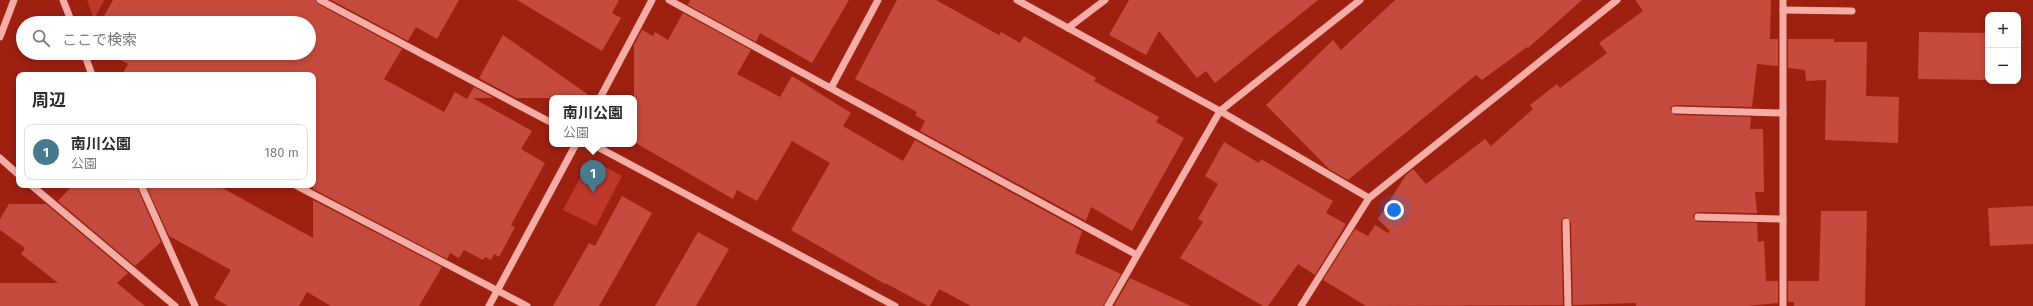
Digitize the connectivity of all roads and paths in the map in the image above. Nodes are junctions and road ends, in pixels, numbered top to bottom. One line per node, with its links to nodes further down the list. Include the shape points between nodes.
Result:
1 (14, 0): 16 (street)
2 (63, 0): 14 (street)
3 (320, 0): 24 (street)
4 (652, 0): 20 (street)
5 (669, 0): 19 (street)
6 (878, 0): 19 (street)
7 (1017, 0): 15 (street)
8 (1104, 0): 15 (street)
9 (1360, 0): 22 (street)
10 (1617, 0): 32 (street)
11 (1783, 0): 12 (street)
12 (1783, 10): 13 (street); 23 (street)
13 (1852, 11)
14 (69, 16)
15 (1068, 28): 22 (street)
16 (0, 37)
17 (87, 60): 18 (street)
18 (91, 72)
19 (831, 88): 36 (street)
20 (602, 95)
21 (1675, 110): 23 (street)
22 (1220, 111): 32 (street); 36 (street)
23 (1782, 113): 34 (street)
24 (549, 121)
25 (574, 147): 37 (street)
26 (598, 147): 42 (street)
27 (0, 158): 28 (street)
28 (16, 172)
29 (35, 188): 38 (street)
30 (142, 188): 39 (street)
31 (301, 188): 37 (street)
32 (1369, 198): 44 (street)
33 (1698, 217): 34 (street)
34 (1783, 219): 46 (street)
35 (1566, 222): 45 (street)
36 (1137, 255): 43 (street)
37 (498, 290): 40 (street); 41 (street)
38 (175, 306)
39 (195, 306)
40 (489, 306)
41 (527, 306)
42 (895, 306)
43 (1108, 306)
44 (1301, 306)
45 (1568, 306)
46 (1783, 306)

